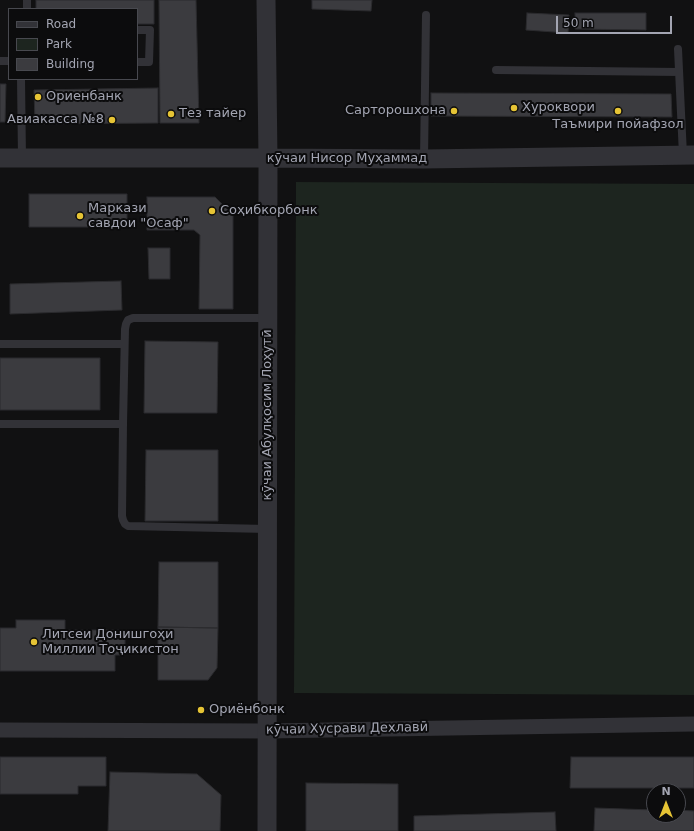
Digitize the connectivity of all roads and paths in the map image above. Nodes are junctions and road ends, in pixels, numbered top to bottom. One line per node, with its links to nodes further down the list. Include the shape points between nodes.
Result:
1 (266, 0): 12 (street, кӯчаи Абулқосим Лоҳутӣ)
2 (426, 15): 13 (lane)
3 (138, 30): 5 (lane, via 150,30 149,62)
4 (678, 49): 7 (lane)
5 (138, 62)
6 (496, 70): 7 (lane)
7 (679, 72): 9 (lane)
8 (22, 80): 11 (lane)
9 (688, 155): 13 (street, кӯчаи Нисор Муҳаммад)
10 (0, 158): 11 (street, кӯчаи Нисор Муҳаммад)
11 (22, 158): 12 (street, кӯчаи Нисор Муҳаммад)
12 (268, 158): 13 (street, кӯчаи Нисор Муҳаммад); 14 (street, кӯчаи Абулқосим Лоҳутӣ)
13 (424, 159)
14 (268, 318): 16 (lane, via 134,318 126,324); 19 (street, кӯчаи Абулқосим Лоҳутӣ)
15 (0, 344): 16 (lane)
16 (124, 344): 18 (lane)
17 (0, 424): 18 (lane)
18 (123, 424): 19 (lane, via 122,516 128,526)
19 (268, 529): 22 (street, кӯчаи Абулқосим Лоҳутӣ)
20 (694, 724): 22 (street, кӯчаи Хусрави Дехлавӣ)
21 (0, 730): 22 (street, кӯчаи Хусрави Дехлавӣ)
22 (267, 731): 23 (street, кӯчаи Абулқосим Лоҳутӣ)
23 (267, 831)

